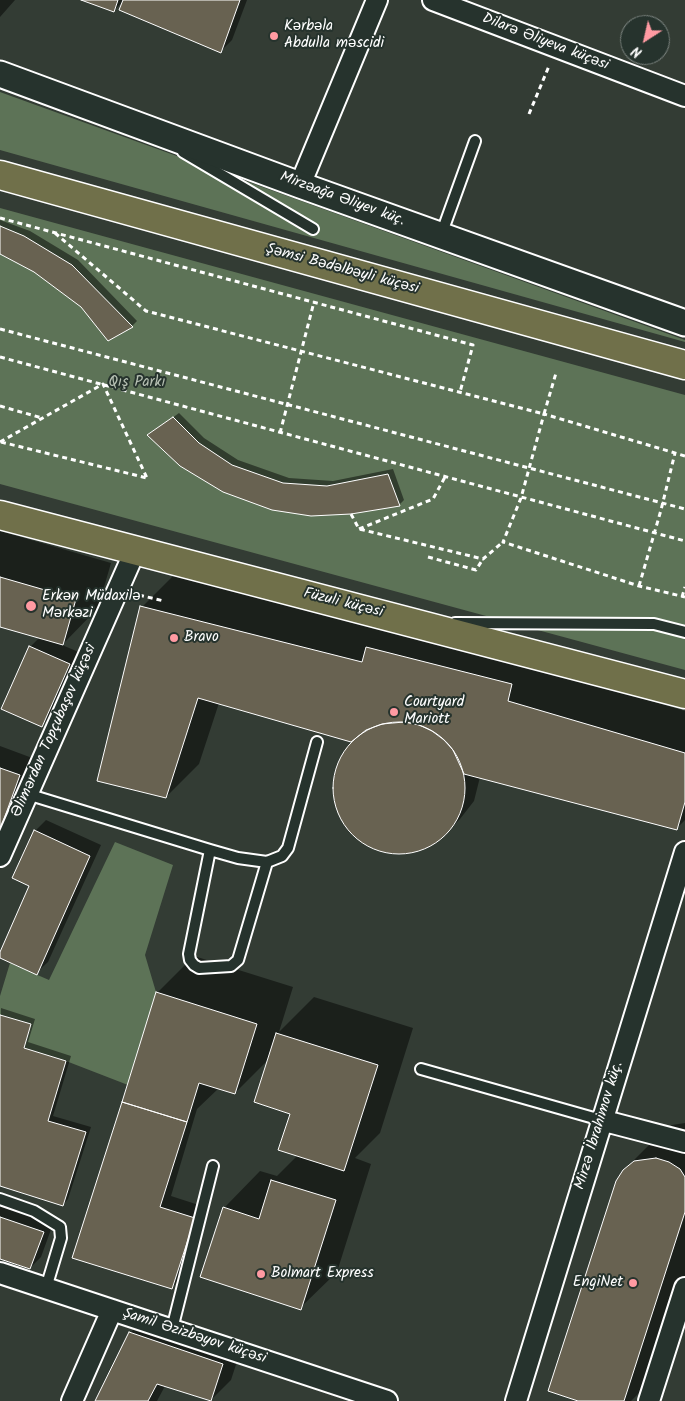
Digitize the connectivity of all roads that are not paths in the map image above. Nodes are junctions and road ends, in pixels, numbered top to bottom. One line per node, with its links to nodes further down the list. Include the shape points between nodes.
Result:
1 (377, 0): 8 (street)
2 (433, 0): 4 (street, Dilarə Əliyeva küçəsi)
3 (0, 74): 5 (street, Mirzəağa Əliyev küç.)
4 (685, 96)
5 (133, 123): 8 (street, Mirzəağa Əliyev küç.); 9 (lane)
6 (475, 141): 10 (lane)
7 (0, 175): 12 (main road, Şəmsi Bədəlbəyli küçəsi)
8 (300, 185): 10 (street, Mirzəağa Əliyev küç.)
9 (314, 229)
10 (441, 235): 11 (street, Mirzəağa Əliyev küç.)
11 (685, 323)
12 (685, 365)
13 (0, 515): 14 (main road, Füzuli küçəsi)
14 (135, 551): 15 (main road, Füzuli küçəsi); 19 (street, Əlimərdan Topçubaşov küçəsi)
15 (419, 623): 16 (lane, via 654,624); 17 (main road, Füzuli küçəsi)
16 (685, 632)
17 (685, 694)
18 (317, 742): 23 (lane, via 288,848 282,856)
19 (28, 794): 20 (lane); 22 (street, Əlimərdan Topçubaşov küçəsi)
20 (210, 850): 23 (lane); 23 (lane, via 189,954 190,960 199,968 231,966 238,960)
21 (685, 852): 25 (street, Mirzə İbrahimov küç.)
22 (0, 856)
23 (268, 862)
24 (421, 1069): 25 (lane)
25 (602, 1120): 26 (street); 36 (street, Mirzə İbrahimov küç.)
26 (685, 1142)
27 (213, 1166): 33 (lane)
28 (0, 1200): 30 (lane, via 34,1210 60,1226 61,1238)
29 (0, 1273): 30 (street, Şamil Əzizbəyov küçəsi)
30 (46, 1288): 32 (street, Şamil Əzizbəyov küçəsi)
31 (685, 1288): 37 (street)
32 (112, 1310): 33 (street, Şamil Əzizbəyov küçəsi); 34 (street)
33 (172, 1330): 35 (street, Şamil Əzizbəyov küçəsi)
34 (72, 1401)
35 (388, 1401)
36 (516, 1401)
37 (648, 1401)

